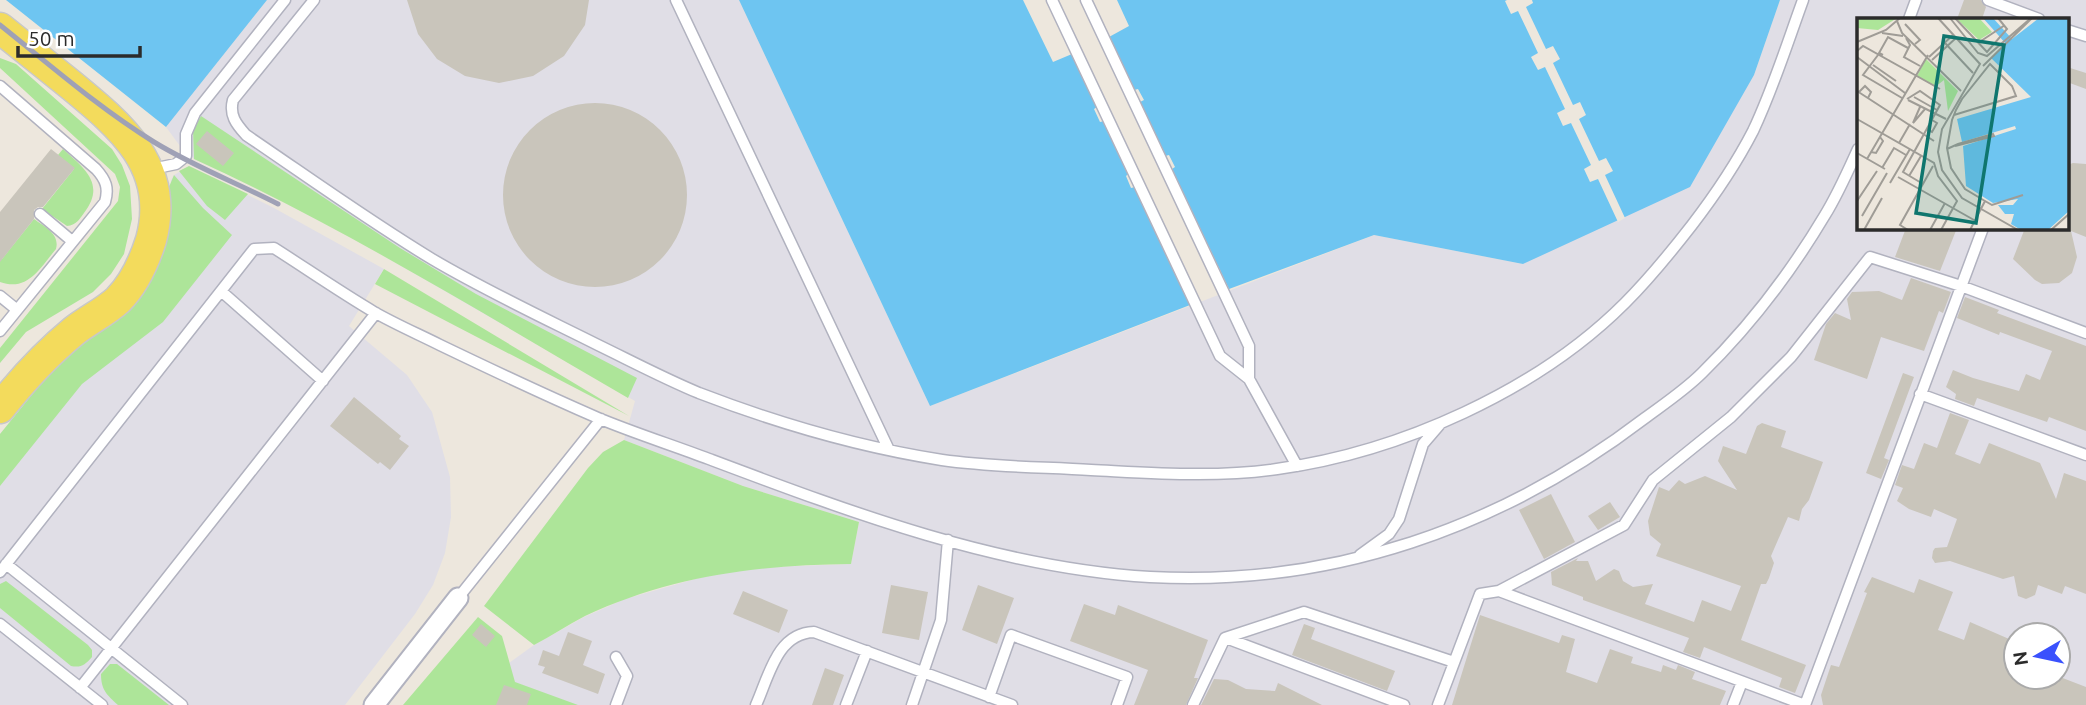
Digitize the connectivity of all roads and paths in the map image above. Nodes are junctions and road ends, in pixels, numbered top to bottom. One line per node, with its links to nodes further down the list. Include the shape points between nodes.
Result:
1 (285, 0): 16 (lane, via 195,113 186,134 186,156 176,164)
2 (314, 0): 33 (lane, via 233,100 232,118 246,135 430,258 485,289 693,390)
3 (676, 0): 33 (lane)
4 (1052, 0): 27 (lane, via 1220,356)
5 (1086, 0): 27 (lane, via 1250,346)
6 (1803, 0): 32 (lane, via 1751,133 1722,184 1667,257 1624,304 1550,364)
7 (1916, 0): 9 (lane)
8 (1988, 0): 10 (lane)
9 (1909, 18)
10 (2036, 18)
11 (0, 28): 16 (main road, via 111,119 136,146)
12 (2068, 30): 13 (lane)
13 (2086, 36)
14 (0, 86): 19 (lane, via 103,177 104,202)
15 (1857, 151): 37 (lane, via 1827,212 1774,292 1698,378 1609,446 1546,483 1441,533)
16 (148, 169): 30 (main road, via 155,210 152,234 132,284 117,301 45,356)
17 (40, 215): 19 (lane)
18 (1983, 229): 20 (lane)
19 (72, 241): 23 (lane)
20 (1961, 286): 26 (lane); 29 (lane); 39 (lane, via 1870,257 1791,357 1731,417 1653,480 1624,525)
21 (221, 291): 24 (lane, via 254,249 274,248); 28 (lane); 38 (lane)
22 (0, 296): 23 (lane)
23 (16, 309): 25 (lane)
24 (376, 313): 28 (lane); 31 (lane)
25 (0, 331)
26 (2086, 333)
27 (1249, 379): 35 (lane)
28 (323, 380): 43 (lane)
29 (1920, 394): 34 (lane); 64 (lane)
30 (0, 408)
31 (601, 419): 36 (lane, via 771,483); 40 (lane)
32 (1444, 420): 35 (lane, via 1370,449); 37 (lane, via 1423,444 1399,519 1389,534)
33 (889, 450): 35 (lane, via 1001,465 1191,475)
34 (2086, 455)
35 (1297, 466)
36 (948, 540): 37 (lane, via 1071,568 1150,577 1274,574); 47 (lane, via 941,620)
37 (1348, 561)
38 (3, 568): 43 (lane)
39 (1499, 591): 46 (lane, via 1480,594); 48 (lane)
40 (458, 598): 53 (street)
41 (0, 624): 49 (lane)
42 (1226, 638): 46 (lane, via 1304,612); 60 (lane); 61 (lane)
43 (110, 649): 49 (lane); 52 (lane)
44 (867, 651): 47 (lane); 55 (lane, via 814,632 793,636 783,644); 56 (lane)
45 (616, 657): 54 (lane, via 627,676)
46 (1454, 662): 62 (lane)
47 (925, 673): 50 (lane); 57 (lane)
48 (1742, 682): 63 (lane); 64 (lane)
49 (80, 688): 51 (lane)
50 (989, 696): 58 (lane); 59 (lane, via 1011,635 1127,677)
51 (102, 705)
52 (182, 705)
53 (374, 705)
54 (616, 705)
55 (756, 705)
56 (846, 705)
57 (912, 705)
58 (1012, 705)
59 (1117, 705)
60 (1193, 705)
61 (1404, 705)
62 (1438, 705)
63 (1734, 705)
64 (1805, 705)

